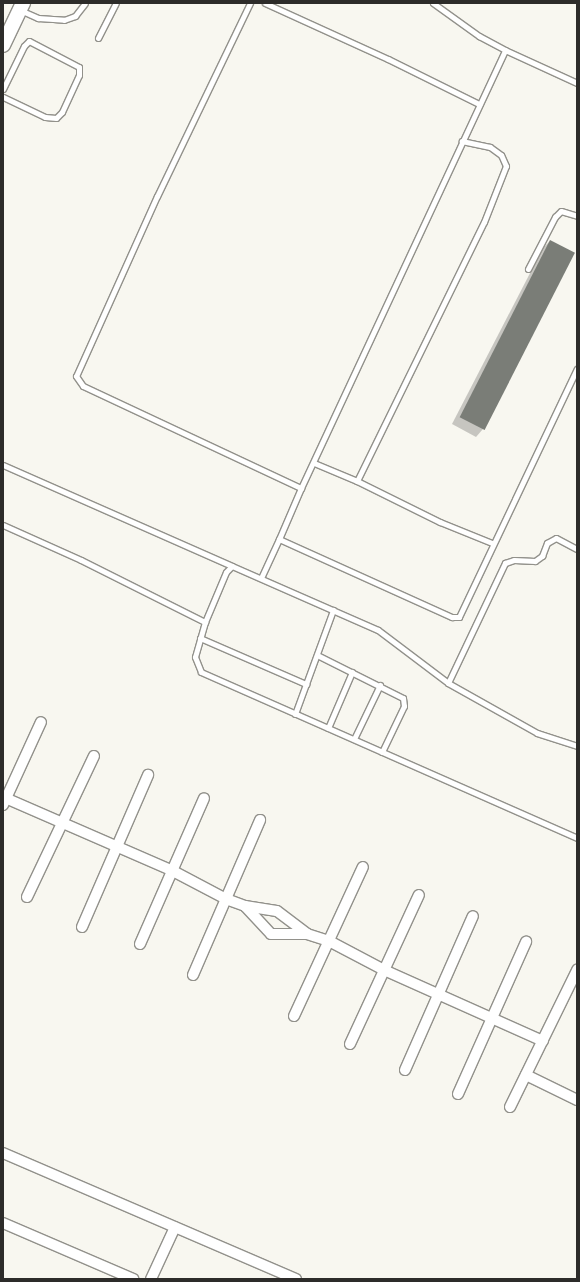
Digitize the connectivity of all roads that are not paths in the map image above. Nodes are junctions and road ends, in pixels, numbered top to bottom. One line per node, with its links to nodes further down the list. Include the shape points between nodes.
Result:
1 (85, 3): 6 (lane, via 75,16 64,20 38,18)
2 (116, 3): 7 (lane)
3 (250, 3): 21 (lane, via 76,370 76,376 83,386)
4 (265, 3): 13 (lane, via 388,58)
5 (433, 3): 9 (lane, via 479,36)
6 (21, 6): 8 (main road)
7 (98, 38)
8 (3, 45)
9 (505, 50): 10 (lane); 13 (lane)
10 (577, 83)
11 (3, 90): 12 (lane, via 24,46 29,41 79,67 79,75 65,106 56,118 45,118)
12 (3, 97)
13 (479, 104): 14 (lane)
14 (462, 141): 18 (lane, via 359,360); 20 (lane, via 490,147 501,155 506,166 484,222)
15 (577, 216): 16 (lane, via 561,211 555,217)
16 (528, 268)
17 (577, 369): 24 (lane)
18 (314, 463): 20 (lane); 21 (lane)
19 (3, 465): 26 (lane)
20 (357, 482): 24 (lane)
21 (301, 488): 23 (lane)
22 (3, 525): 29 (lane, via 81,560)
23 (279, 539): 24 (lane, via 452,617 459,616 463,611); 27 (lane)
24 (492, 544)
25 (577, 549): 33 (lane, via 556,538 547,543 542,556 535,561 514,560 505,564)
26 (232, 566): 27 (lane); 29 (lane, via 226,572)
27 (261, 578): 28 (lane)
28 (333, 610): 31 (lane); 33 (lane, via 378,630)
29 (205, 622): 30 (lane)
30 (200, 638): 34 (lane); 36 (lane, via 195,657 201,672)
31 (317, 655): 32 (lane); 34 (lane)
32 (352, 672): 35 (lane); 38 (lane)
33 (448, 683): 40 (lane, via 536,733)
34 (306, 684): 36 (lane)
35 (380, 684): 39 (lane); 41 (lane, via 403,698 404,706)
36 (295, 714): 38 (lane)
37 (41, 722): 45 (street)
38 (328, 728): 39 (lane)
39 (354, 739): 41 (lane)
40 (577, 746)
41 (382, 752): 48 (lane)
42 (94, 756): 47 (street)
43 (148, 775): 49 (street)
44 (204, 798): 51 (street)
45 (4, 800): 47 (street)
46 (260, 820): 54 (street)
47 (63, 823): 49 (street); 53 (street)
48 (577, 838)
49 (117, 847): 51 (street); 57 (street)
50 (363, 867): 59 (street)
51 (171, 870): 54 (street); 61 (street)
52 (419, 895): 62 (street)
53 (27, 897)
54 (226, 899): 55 (street); 64 (street)
55 (245, 906): 58 (street, via 277,911); 58 (street, via 271,934)
56 (473, 916): 65 (street)
57 (82, 927)
58 (307, 934): 59 (street)
59 (329, 941): 62 (street); 66 (street)
60 (526, 942): 67 (street)
61 (140, 944)
62 (384, 970): 65 (street); 69 (street)
63 (577, 970): 68 (street)
64 (193, 975)
65 (437, 994): 67 (street); 70 (street)
66 (294, 1016)
67 (492, 1020): 68 (street); 72 (street)
68 (543, 1041): 71 (street)
69 (350, 1044)
70 (405, 1070)
71 (526, 1075): 73 (street); 74 (street)
72 (458, 1094)
73 (577, 1100)
74 (510, 1107)
75 (3, 1153): 77 (street)
76 (3, 1223): 78 (street)
77 (175, 1227): 79 (street); 80 (street)
78 (133, 1279)
79 (151, 1279)
80 (296, 1279)

